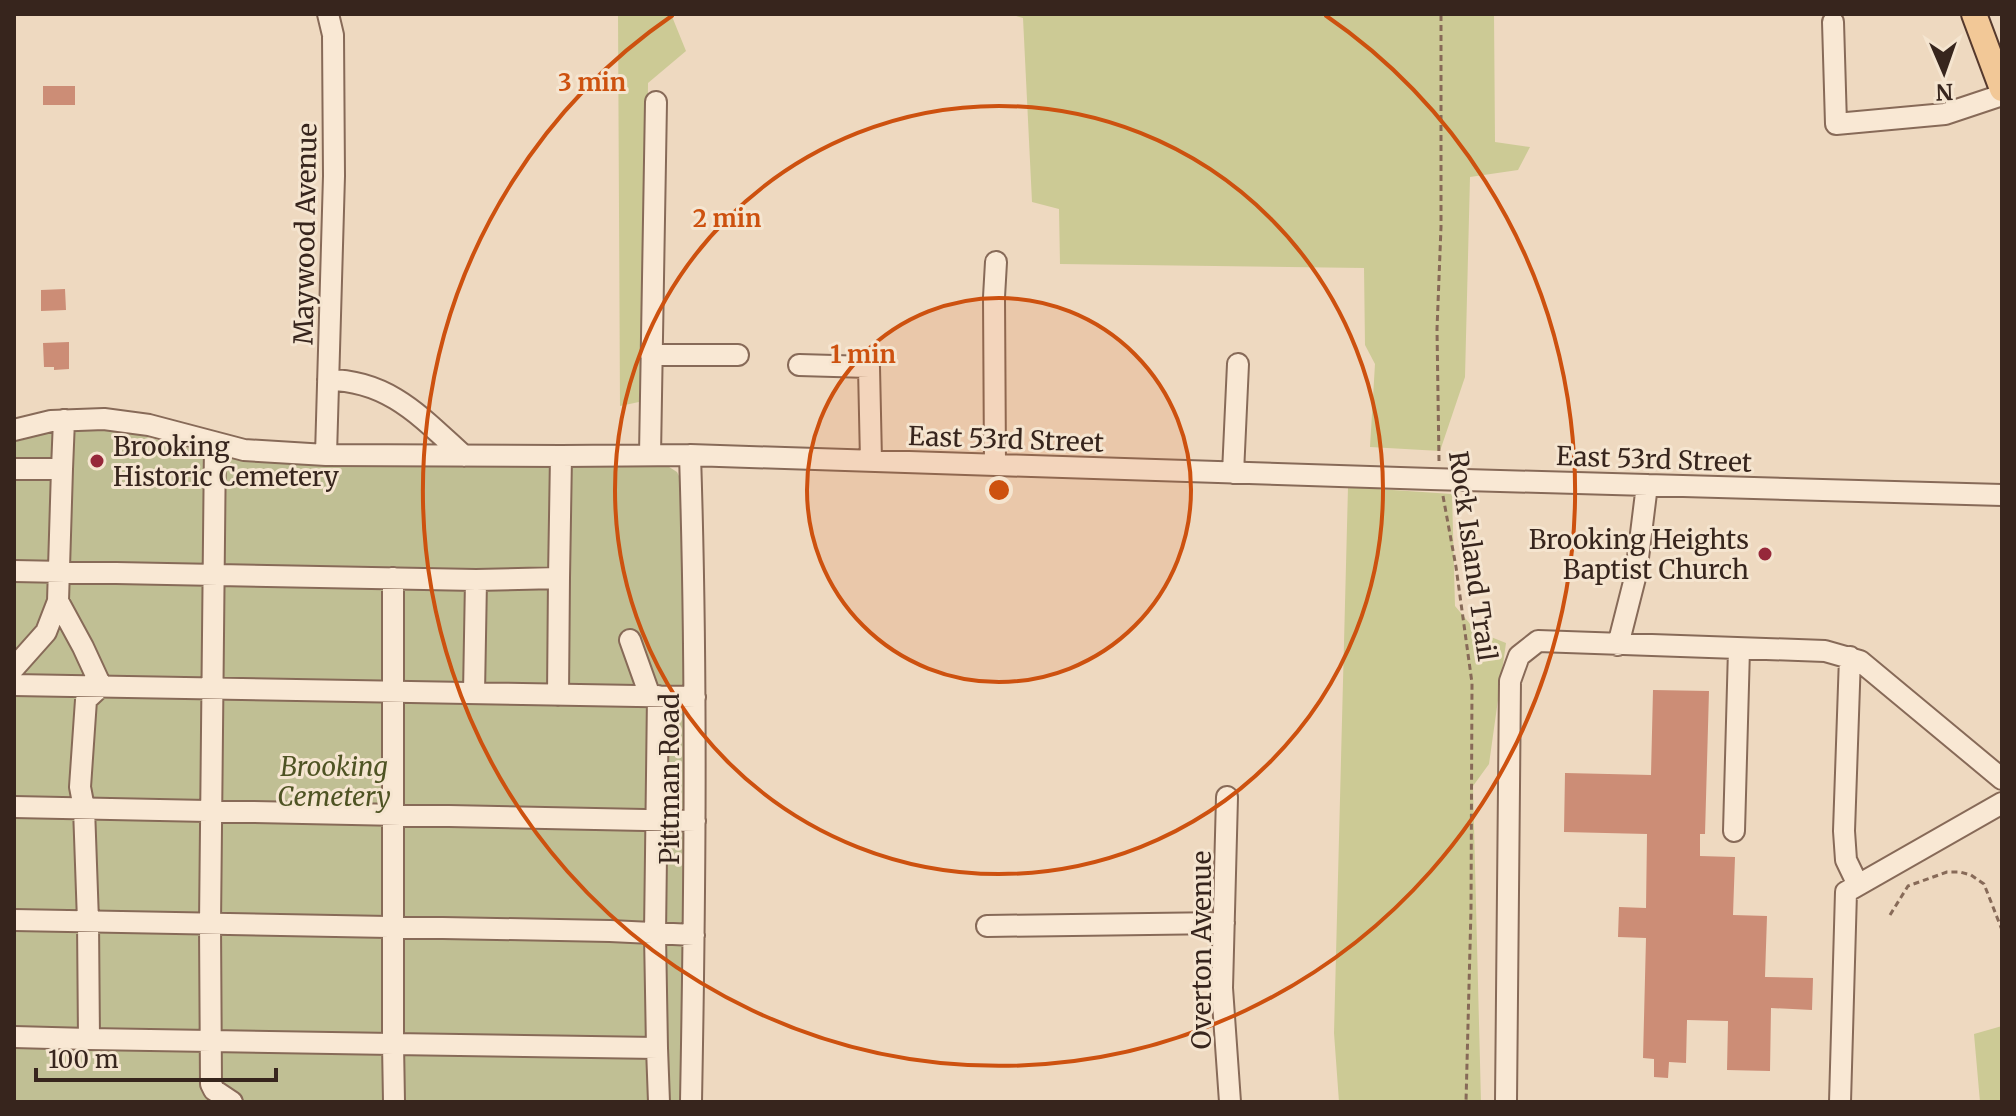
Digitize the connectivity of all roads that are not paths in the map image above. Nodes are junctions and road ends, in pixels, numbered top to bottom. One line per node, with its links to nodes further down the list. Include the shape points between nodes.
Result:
1 (328, 14): 11 (street, Maywood Avenue, via 333,35 334,176)
2 (1974, 14): 4 (main road)
3 (1833, 22): 4 (street, via 1836,124 1945,114)
4 (2002, 92)
5 (656, 102): 7 (street)
6 (996, 262): 21 (street)
7 (651, 355): 8 (street); 16 (street)
8 (738, 355)
9 (1238, 364): 24 (street)
10 (799, 365): 20 (street, via 869,367)
11 (328, 380): 15 (street, Maywood Avenue); 18 (street, via 357,381 385,392)
12 (64, 420): 13 (street, East 53rd Street); 14 (street, East 53rd Street, via 134,423); 23 (street)
13 (14, 430)
14 (215, 443): 15 (street, East 53rd Street); 29 (street)
15 (326, 455): 18 (street, East 53rd Street)
16 (650, 455): 17 (street, East 53rd Street); 19 (street, East 53rd Street)
17 (690, 455): 20 (street, East 53rd Street); 47 (street, Pittman Road)
18 (464, 456): 19 (street, East 53rd Street)
19 (561, 456): 31 (street)
20 (871, 461): 21 (street, East 53rd Street)
21 (995, 465): 24 (street, East 53rd Street)
22 (14, 469): 23 (street)
23 (62, 469): 28 (street)
24 (1233, 473): 25 (street, East 53rd Street)
25 (1647, 485): 26 (street, East 53rd Street); 35 (street, via 1636,574)
26 (2002, 495)
27 (14, 571): 28 (street)
28 (59, 572): 29 (street); 33 (street)
29 (214, 575): 30 (street); 42 (street)
30 (393, 578): 32 (street); 43 (street)
31 (559, 578): 32 (street); 45 (street)
32 (476, 580): 44 (street)
33 (58, 601): 38 (street, via 46,632); 41 (street)
34 (630, 640): 46 (street)
35 (1618, 645): 36 (street); 77 (street, via 1538,641 1519,656 1510,681)
36 (1739, 649): 37 (street, via 1825,651); 57 (street)
37 (1850, 657): 48 (street); 58 (street, via 1844,831 1846,860)
38 (20, 662): 40 (street)
39 (14, 685): 40 (street)
40 (42, 685): 41 (street)
41 (101, 686): 42 (street); 52 (street, via 86,700 80,787)
42 (213, 688): 43 (street); 53 (street)
43 (393, 691): 44 (street); 54 (street)
44 (474, 693): 45 (street)
45 (558, 695): 46 (street)
46 (654, 696): 47 (street); 55 (street)
47 (695, 697): 56 (street, Pittman Road)
48 (2002, 779)
49 (1227, 797): 61 (street, Overton Avenue)
50 (2002, 803): 58 (street)
51 (14, 807): 52 (street)
52 (84, 808): 53 (street); 60 (street)
53 (212, 811): 54 (street); 62 (street)
54 (393, 814): 55 (street); 64 (street)
55 (658, 821): 56 (street); 65 (street)
56 (695, 821): 66 (street, Pittman Road)
57 (1734, 831)
58 (1858, 885): 78 (street, via 1846,892)
59 (14, 920): 60 (street)
60 (88, 921): 62 (street); 68 (street)
61 (1224, 923): 63 (street); 76 (street, Overton Avenue, via 1222,988)
62 (210, 924): 64 (street); 69 (street)
63 (987, 926)
64 (392, 927): 65 (street); 70 (street)
65 (655, 934): 66 (street); 71 (street)
66 (694, 935): 75 (street, Pittman Road)
67 (14, 1037): 68 (street)
68 (89, 1039): 69 (street)
69 (210, 1041): 70 (street); 72 (street, via 211,1084)
70 (393, 1044): 71 (street); 73 (street)
71 (657, 1048): 74 (street)
72 (232, 1102)
73 (394, 1102)
74 (659, 1102)
75 (691, 1102)
76 (1230, 1102)
77 (1506, 1102)
78 (1840, 1102)

